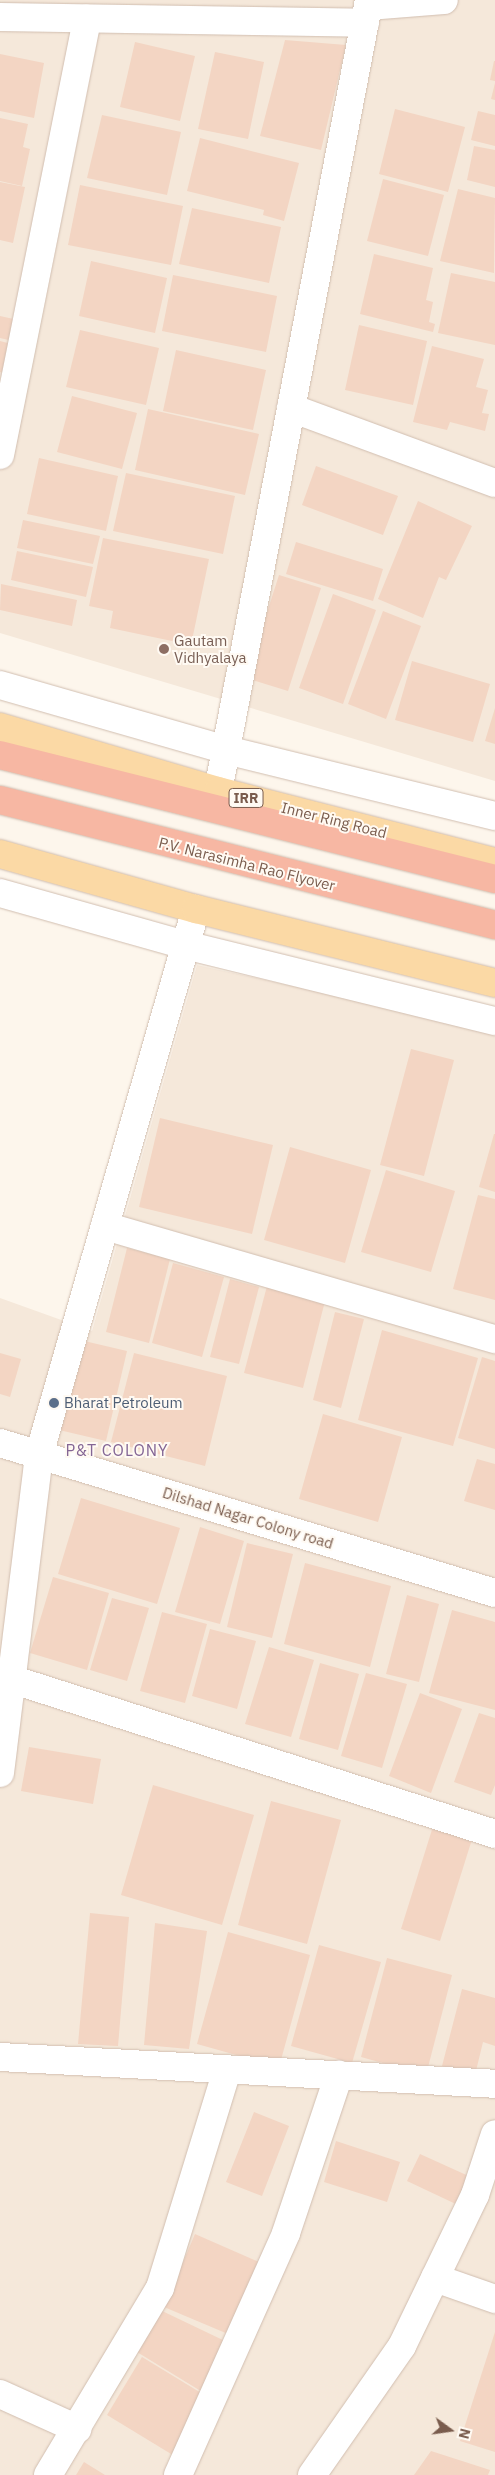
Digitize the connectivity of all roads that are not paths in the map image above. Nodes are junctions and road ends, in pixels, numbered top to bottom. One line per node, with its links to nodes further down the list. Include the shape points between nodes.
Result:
1 (444, 0): 2 (street)
2 (368, 10): 4 (street); 5 (street)
3 (0, 17): 4 (street)
4 (87, 19): 6 (street)
5 (291, 408): 7 (street); 10 (street)
6 (0, 455)
7 (495, 483)
8 (0, 685): 10 (street)
9 (0, 726): 12 (main road, Inner Ring Road / IRR)
10 (226, 750): 12 (street); 14 (street)
11 (0, 755): 17 (highway)
12 (218, 791): 16 (main road, Inner Ring Road / IRR)
13 (0, 800): 20 (highway, P.V. Narasimha Rao Flyover)
14 (495, 816)
15 (0, 854): 19 (main road)
16 (495, 862)
17 (495, 879)
18 (0, 893): 21 (street)
19 (196, 909): 21 (street); 22 (main road)
20 (495, 925)
21 (185, 945): 23 (street); 24 (street)
22 (495, 983)
23 (495, 1021)
24 (105, 1226): 25 (street); 27 (street)
25 (495, 1339)
26 (0, 1443): 27 (street, Dilshad Nagar Colony road)
27 (39, 1455): 28 (street, Dilshad Nagar Colony road); 29 (street)
28 (495, 1593)
29 (14, 1680): 30 (street); 31 (street)
30 (0, 1773)
31 (495, 1834)
32 (0, 2058): 33 (street)
33 (227, 2070): 34 (street); 40 (street, via 160,2288)
34 (339, 2075): 35 (street); 42 (street, via 286,2233)
35 (495, 2084)
36 (495, 2134): 37 (street, via 475,2195)
37 (435, 2278): 38 (street); 43 (street, via 402,2346)
38 (495, 2299)
39 (0, 2394): 40 (street)
40 (77, 2429): 41 (street)
41 (48, 2475)
42 (178, 2475)
43 (312, 2475)

